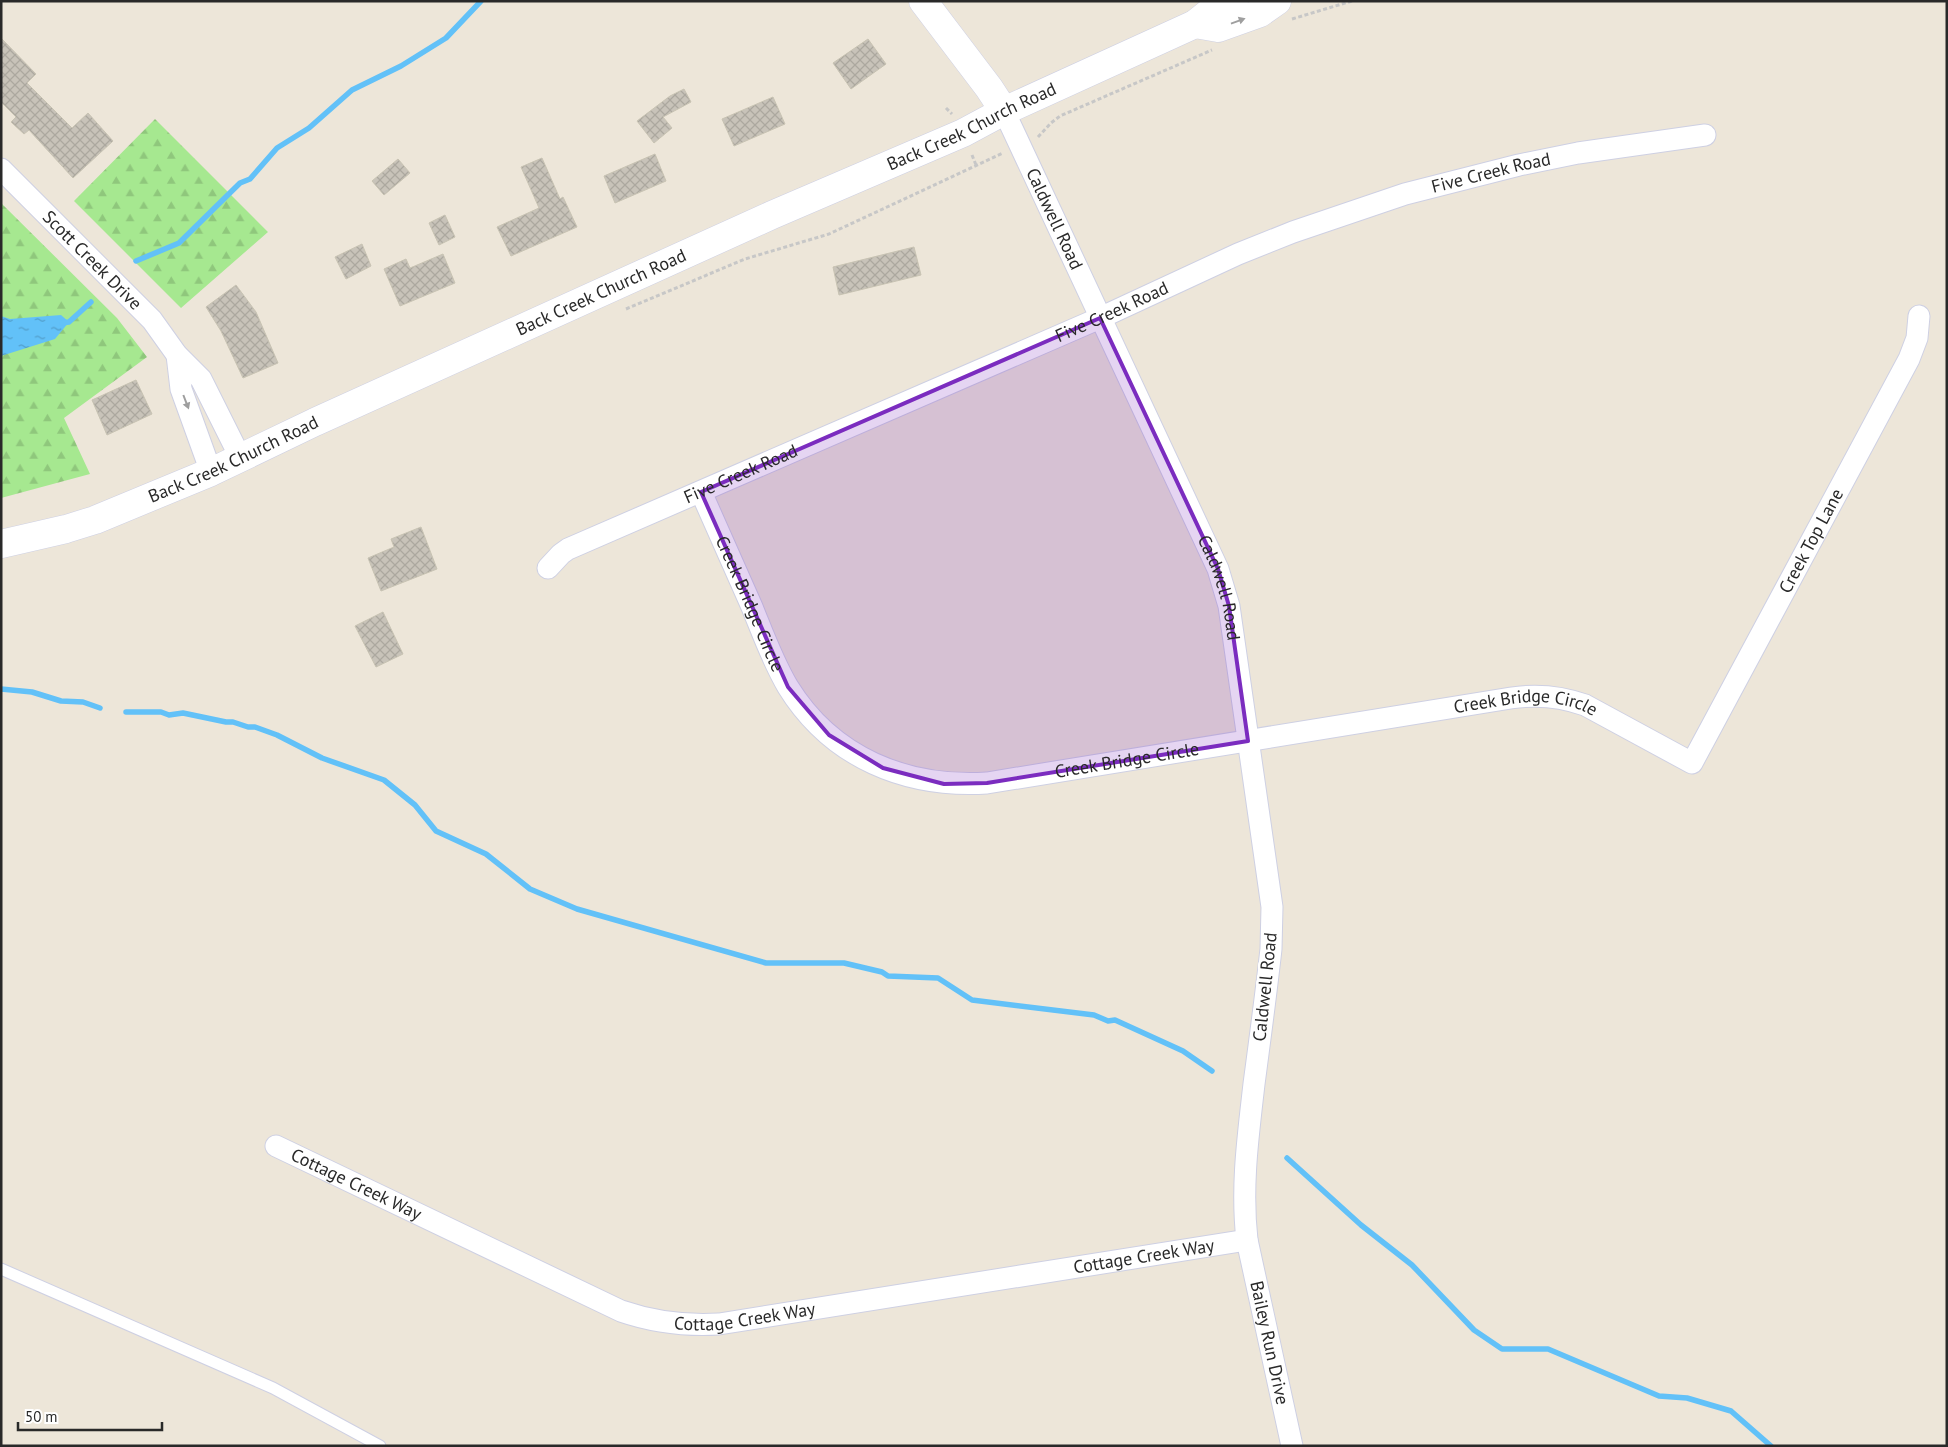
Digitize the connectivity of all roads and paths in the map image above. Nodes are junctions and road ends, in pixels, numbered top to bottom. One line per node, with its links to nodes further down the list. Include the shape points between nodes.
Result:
1 (923, 1): 9 (street, Caldwell Road)
2 (1234, 1): 6 (street, Back Creek Church Road, via 1215,8)
3 (1352, 1): 4 (path)
4 (1345, 2): 5 (path)
5 (1284, 10): 6 (street, one-way to 5, via 1218,28 1260,13)
6 (1195, 24): 9 (street, Back Creek Church Road)
7 (1218, 48): 12 (path, via 1060,116 1042,136)
8 (946, 108): 10 (path)
9 (1004, 111): 19 (street, Caldwell Road); 21 (street, Back Creek Church Road, via 963,133 763,219)
10 (952, 114)
11 (1705, 135): 19 (street, Five Creek Road, via 1578,153 1405,194 1247,250)
12 (1036, 138)
13 (972, 155): 15 (path)
14 (997, 155): 15 (path)
15 (976, 165): 17 (path, via 829,234)
16 (1, 169): 20 (street, Scott Creek Drive, via 152,320)
17 (745, 259)
18 (1919, 316): 27 (street, Creek Top Lane, via 1917,338 1909,358)
19 (1100, 318): 23 (street, Five Creek Road); 26 (street, Caldwell Road, via 1218,569 1229,606)
20 (177, 355): 21 (street, Scott Creek Drive, via 201,379); 22 (street, one-way to 22, via 180,389)
21 (240, 457): 22 (street, Back Creek Church Road)
22 (211, 472): 24 (street, Back Creek Church Road, via 95,520)
23 (701, 492): 25 (street, Five Creek Road, via 568,549); 26 (street, Creek Bridge Circle, via 788,687 829,735 852,752 883,768 923,781 987,783)
24 (1, 544)
25 (548, 568)
26 (1248, 741): 27 (street, Creek Bridge Circle, via 1541,695 1585,704); 29 (street, Caldwell Road, via 1272,907 1272,928 1245,1158 1243,1199)
27 (1692, 763)
28 (276, 1146): 29 (street, Cottage Creek Way, via 620,1312 679,1324 719,1324)
29 (1247, 1240): 32 (street, Bailey Run Drive)
30 (1, 1269): 31 (lane, via 273,1388)
31 (380, 1446)
32 (1292, 1446)

